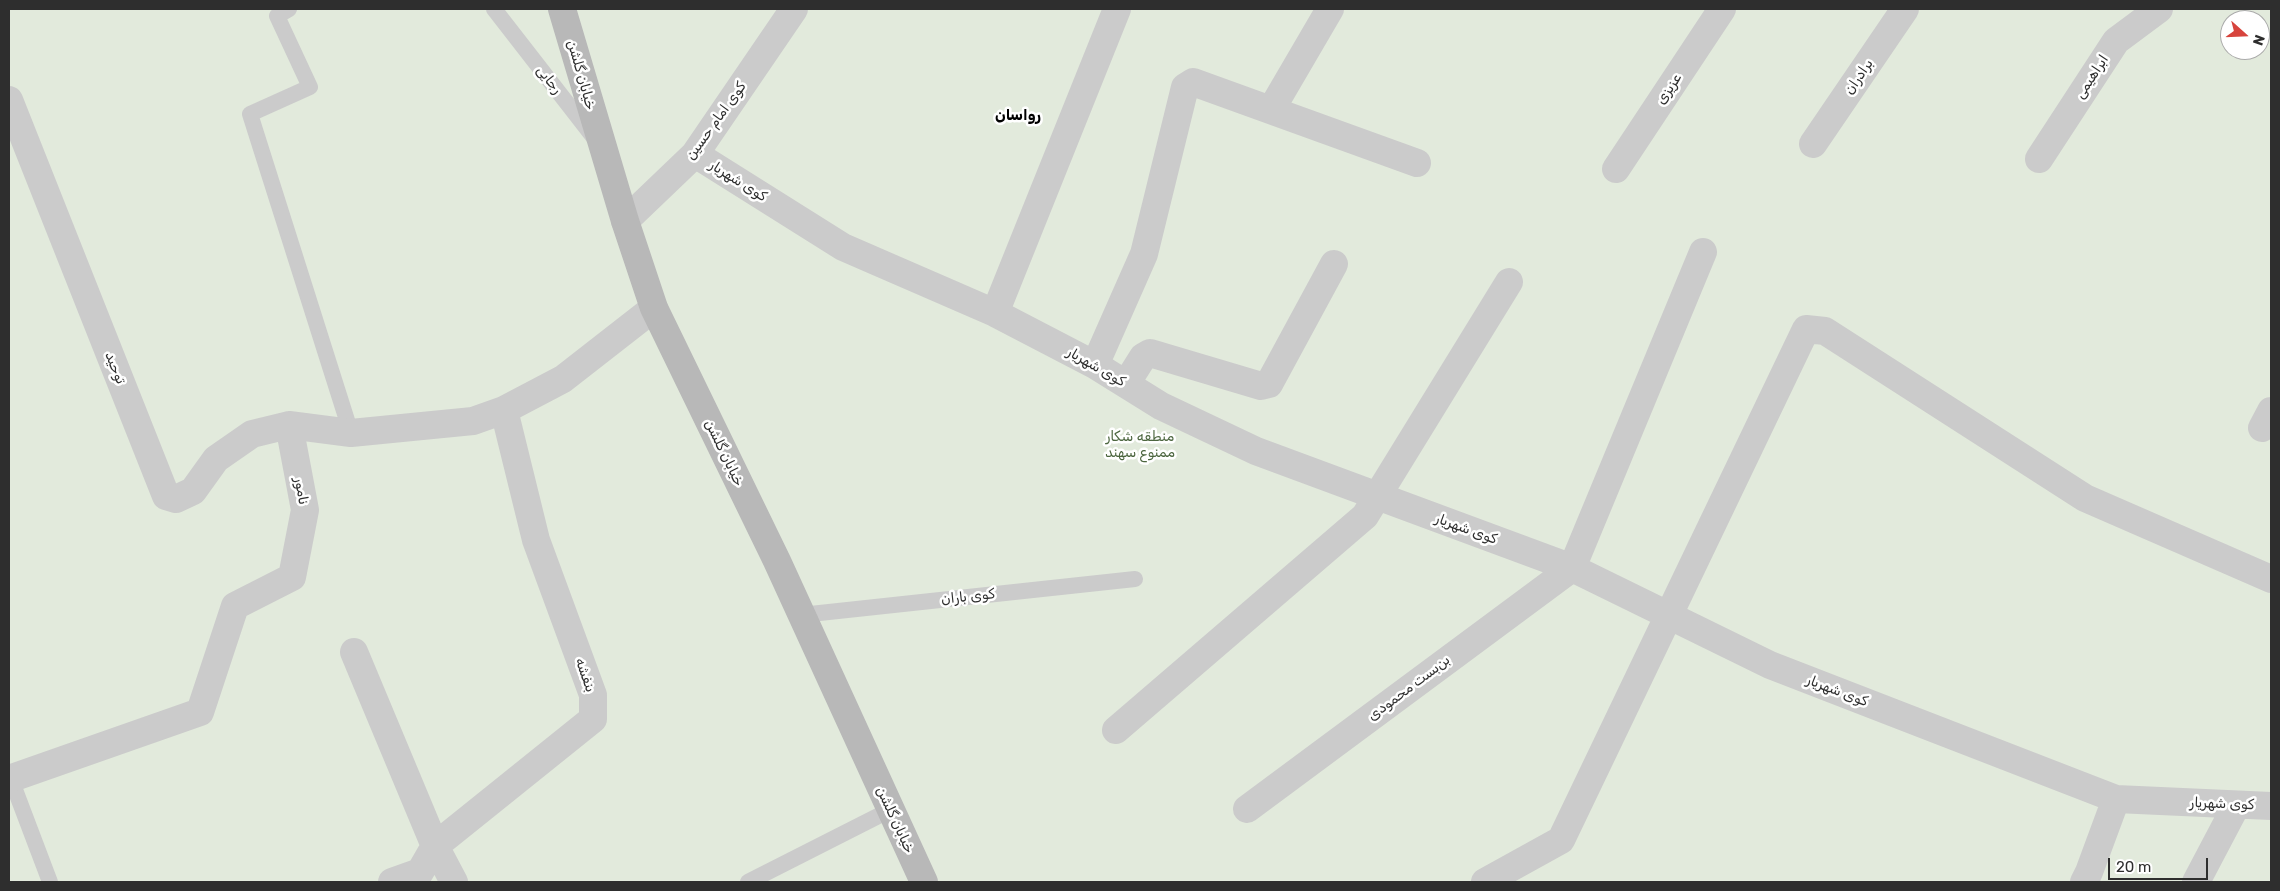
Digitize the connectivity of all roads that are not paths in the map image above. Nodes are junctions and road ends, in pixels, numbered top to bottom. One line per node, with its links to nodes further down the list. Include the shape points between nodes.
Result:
1 (289, 9): 28 (lane, via 277,16 310,87 250,114)
2 (494, 9): 13 (lane, رجایی)
3 (562, 9): 13 (street, خیابان گلشن)
4 (794, 9): 14 (street, کوی امام حسین)
5 (1116, 9): 23 (street)
6 (1330, 9): 11 (street)
7 (1722, 9): 17 (street, عزیزی)
8 (1905, 9): 12 (street, برادران)
9 (2160, 9): 15 (street, ابراهیمی, via 2116,41)
10 (9, 100): 27 (street, توحید, via 166,496 176,499 193,491 216,459 252,434)
11 (1271, 110): 16 (street); 24 (street, via 1193,82 1185,87 1144,254)
12 (1812, 144)
13 (604, 151): 18 (street, خیابان گلشن)
14 (695, 154): 18 (street, کوی امام حسین); 23 (street, کوی شهریار, via 843,247)
15 (2039, 159)
16 (1417, 163)
17 (1616, 169)
18 (625, 221): 22 (street, خیابان گلشن)
19 (1703, 252): 30 (street)
20 (1334, 264): 25 (street, via 1269,384 1261,386 1150,353 1143,357)
21 (1509, 282): 29 (street)
22 (654, 308): 26 (street, via 564,379); 33 (street, خیابان گلشن)
23 (995, 313): 24 (street, کوی شهریار)
24 (1095, 365): 25 (street, کوی شهریار)
25 (1126, 384): 29 (street, کوی شهریار, via 1161,406 1256,451)
26 (504, 410): 28 (street, via 473,421); 43 (street, بنفشه, via 536,540 593,695 593,719)
27 (289, 426): 28 (street); 37 (street, نامور, via 305,510 292,577 235,606 200,712)
28 (351, 433)
29 (1379, 496): 30 (street, کوی شهریار); 36 (street, via 1365,516)
30 (1572, 568): 34 (street, کوی شهریار); 41 (street, بن‌بست محمودی)
31 (2271, 579): 34 (street, via 2085,498 1826,331 1806,329)
32 (1135, 580): 33 (lane, کوی باران)
33 (801, 615): 42 (street, خیابان گلشن)
34 (1669, 616): 38 (street, کوی شهریار, via 1770,665); 49 (street, via 1561,840)
35 (354, 652): 43 (street)
36 (1116, 730)
37 (10, 779): 44 (lane)
38 (2116, 799): 39 (street, کوی شهریار); 50 (street)
39 (2236, 806): 40 (street, کوی شهریار); 51 (street)
40 (2271, 806)
41 (1247, 809)
42 (890, 810): 47 (lane); 48 (street, خیابان گلشن)
43 (435, 846): 45 (street, بنفشه, via 420,872); 46 (street)
44 (50, 882)
45 (392, 882)
46 (454, 882)
47 (748, 882)
48 (924, 882)
49 (1485, 882)
50 (2084, 882)
51 (2196, 882)

